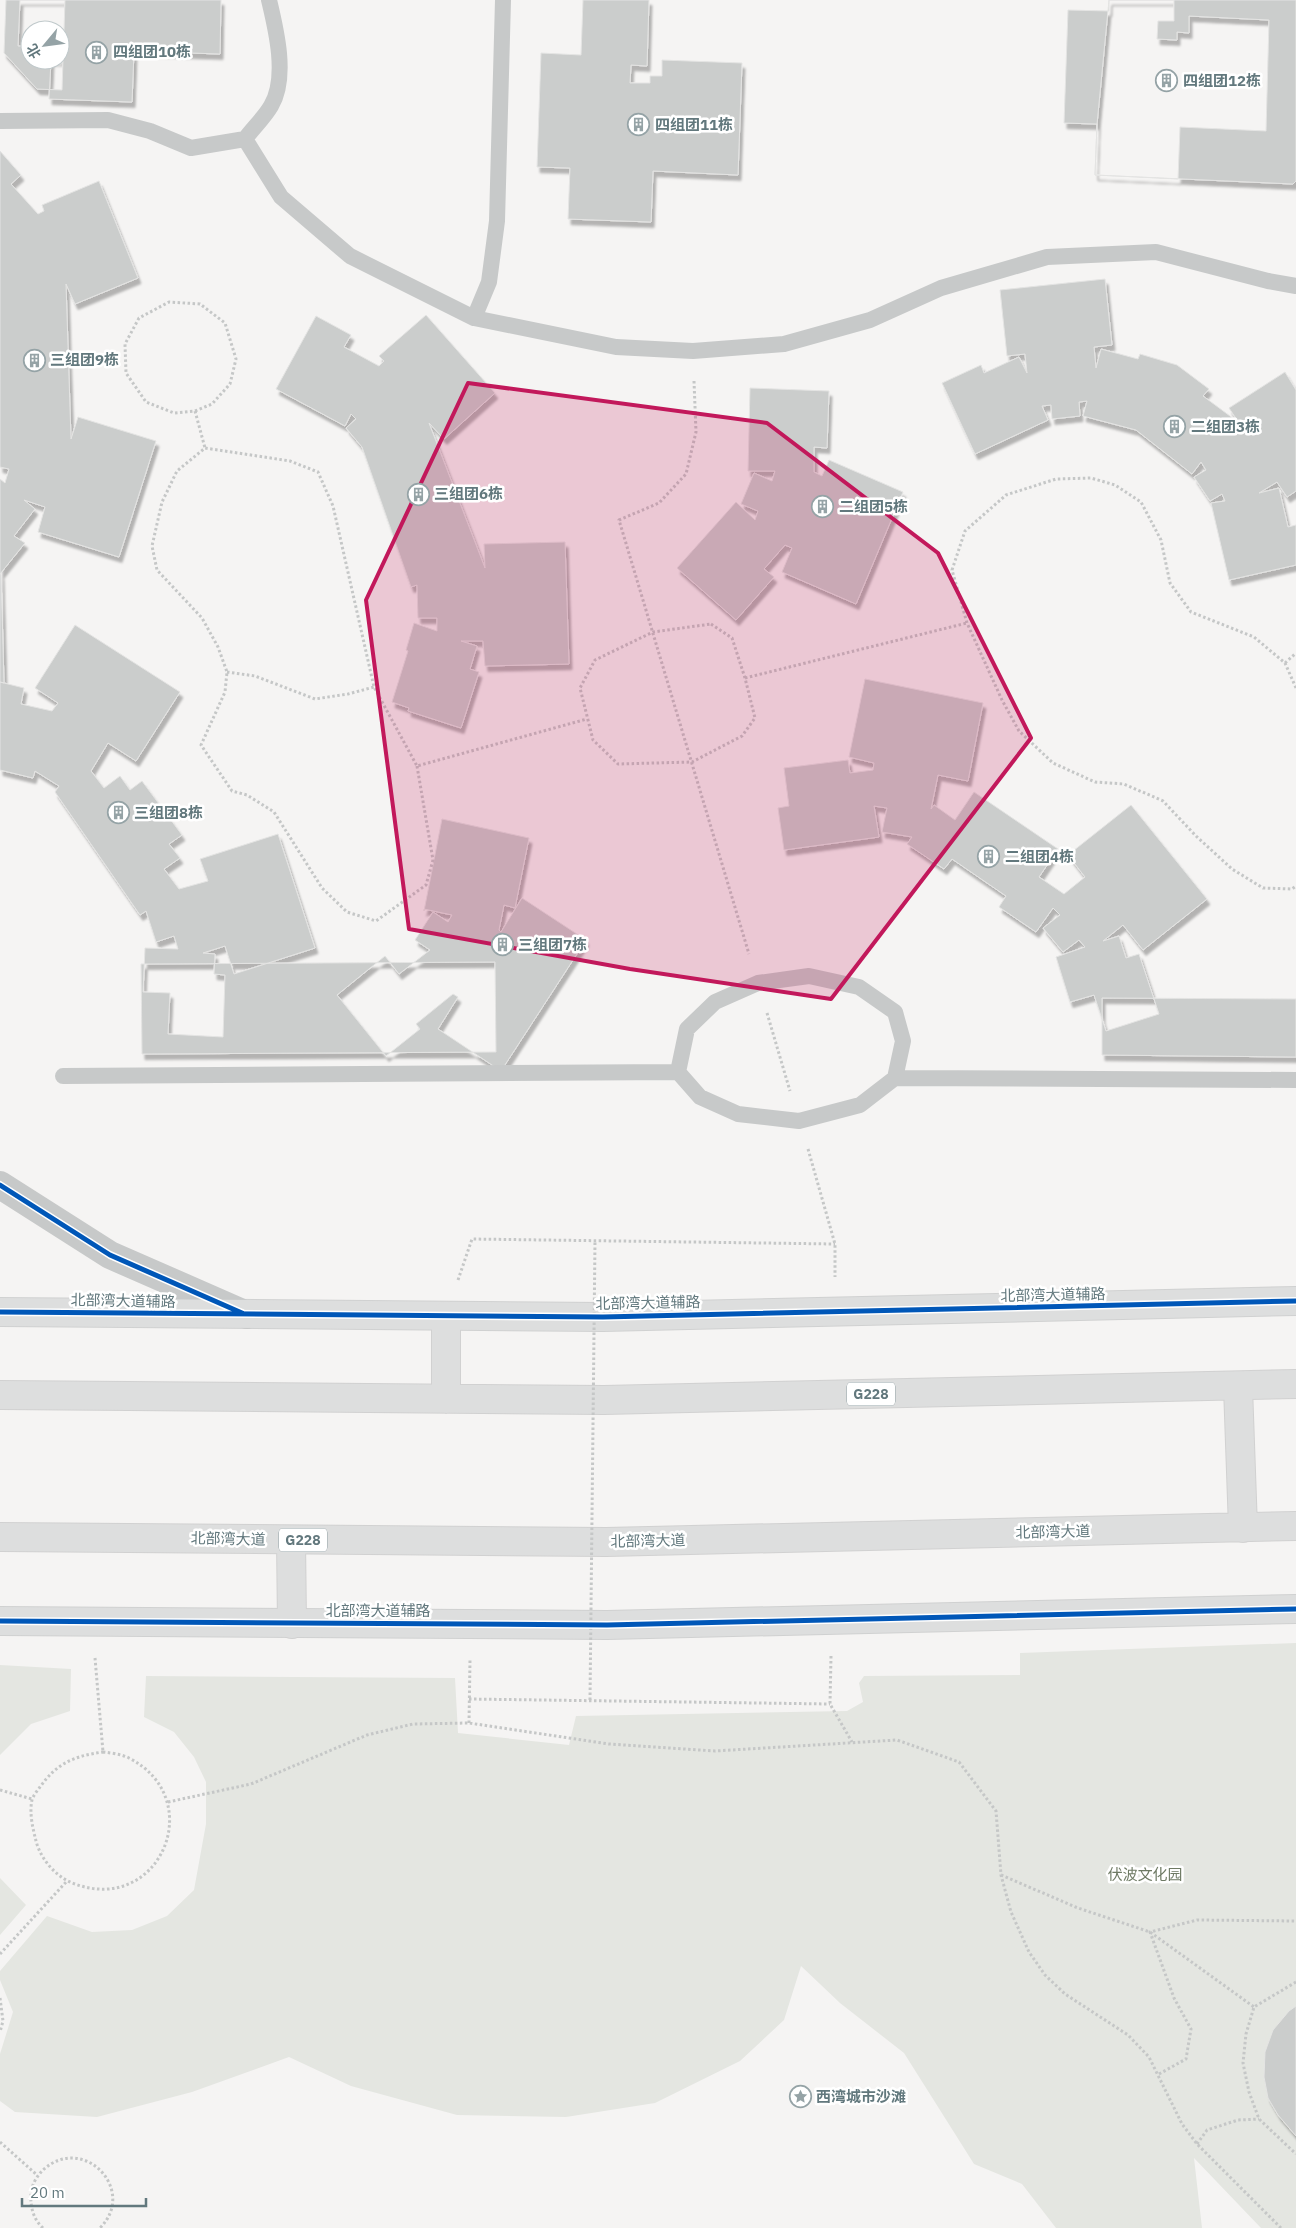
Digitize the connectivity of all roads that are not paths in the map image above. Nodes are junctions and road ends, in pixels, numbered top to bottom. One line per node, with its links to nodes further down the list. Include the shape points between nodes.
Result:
1 (269, 0): 4 (lane, via 277,33 281,73 272,104)
2 (503, 0): 6 (lane, via 497,221 489,282)
3 (0, 121): 4 (lane, via 108,120 150,131 191,148)
4 (245, 139): 6 (lane, via 281,197 350,256)
5 (1296, 286): 6 (lane, via 1156,252 1047,257 942,288 870,320 784,344 693,351 616,347)
6 (474, 318)
7 (678, 1072): 8 (lane); 9 (lane, via 700,1097 738,1114 799,1121 860,1105); 9 (lane, via 688,1029 715,1002 758,983 809,976 859,987 895,1012 903,1041)
8 (62, 1076)
9 (895, 1078): 10 (lane)
10 (1296, 1080)
11 (0, 1186): 14 (street, via 110,1254)
12 (1296, 1301): 15 (main road, 北部湾大道辅路, via 603,1317)
13 (0, 1312): 14 (main road, 北部湾大道辅路)
14 (247, 1315): 15 (main road, 北部湾大道辅路)
15 (446, 1316): 19 (main road)
16 (1296, 1384): 17 (main road, G228)
17 (1238, 1387): 19 (main road, G228, via 614,1400); 21 (main road)
18 (0, 1395): 19 (main road, G228)
19 (446, 1399)
20 (1296, 1526): 21 (main road, 北部湾大道 / G228)
21 (1243, 1528): 23 (main road, 北部湾大道 / G228, via 606,1542)
22 (0, 1537): 23 (main road, 北部湾大道 / G228)
23 (291, 1540): 26 (main road)
24 (1296, 1609): 26 (main road, 北部湾大道辅路, via 607,1625)
25 (0, 1621): 26 (main road, 北部湾大道辅路)
26 (292, 1624)

